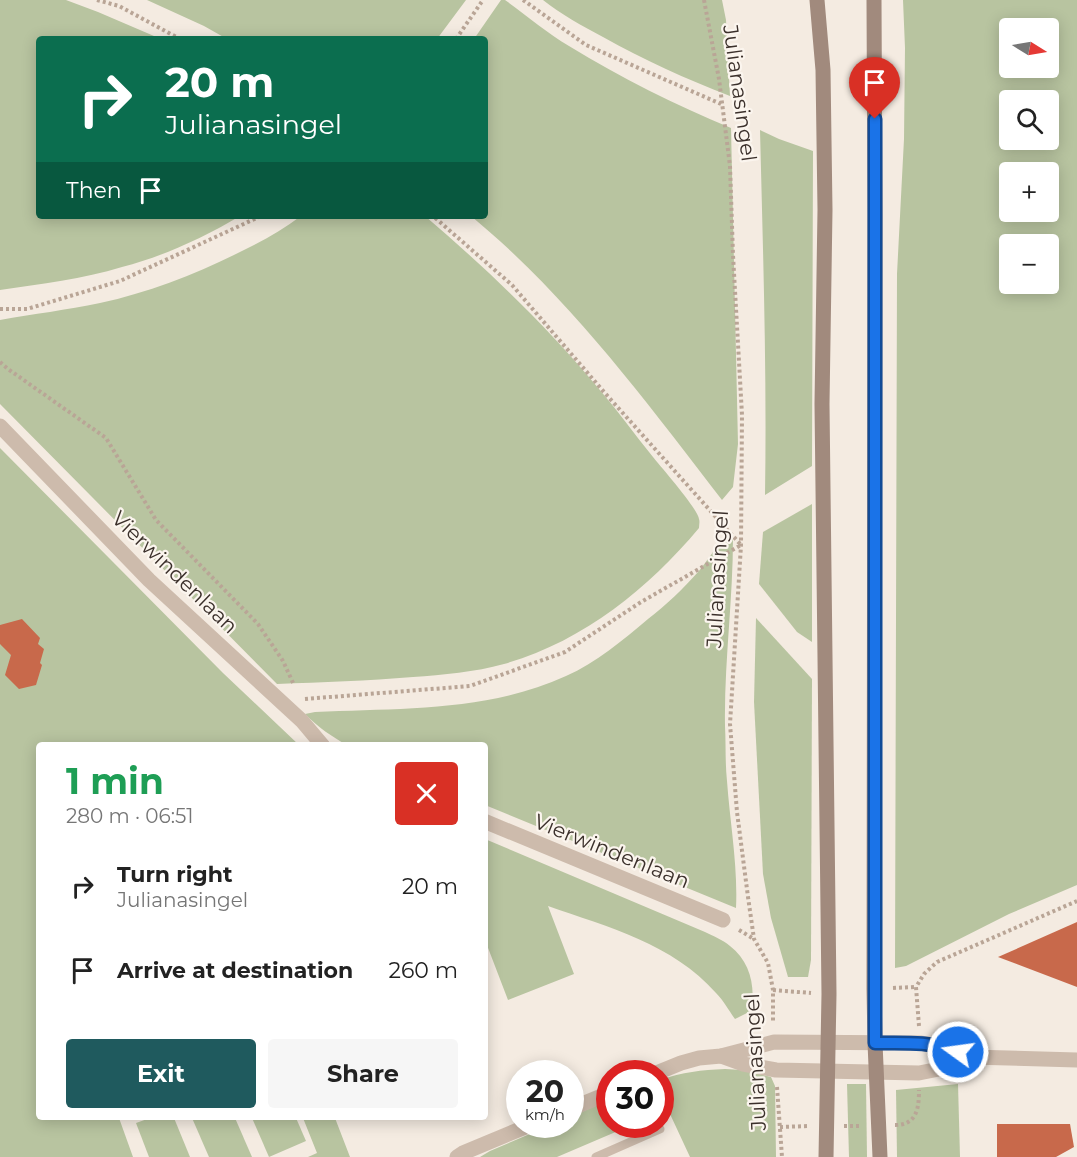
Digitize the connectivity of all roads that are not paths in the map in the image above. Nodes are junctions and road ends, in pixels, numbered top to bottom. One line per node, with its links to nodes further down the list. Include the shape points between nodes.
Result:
1 (817, 0): 7 (main road, via 823,70 825,199 822,416)
2 (874, 0): 8 (main road)
3 (0, 426): 4 (street, Vierwindenlaan, via 149,580 302,721)
4 (319, 742)
5 (488, 823): 6 (street, Vierwindenlaan)
6 (723, 920)
7 (829, 1043): 8 (street); 9 (street, via 774,1042); 13 (main road)
8 (875, 1043): 10 (street, via 920,1043); 14 (main road)
9 (722, 1056): 12 (street); 13 (street, via 776,1070)
10 (970, 1057): 11 (street); 14 (street, via 919,1073)
11 (1077, 1059)
12 (674, 1066)
13 (828, 1071): 14 (street); 19 (main road)
14 (876, 1072): 20 (main road)
15 (506, 1135): 17 (street)
16 (639, 1138): 18 (lane)
17 (457, 1157)
18 (596, 1157)
19 (826, 1157)
20 (880, 1157)

